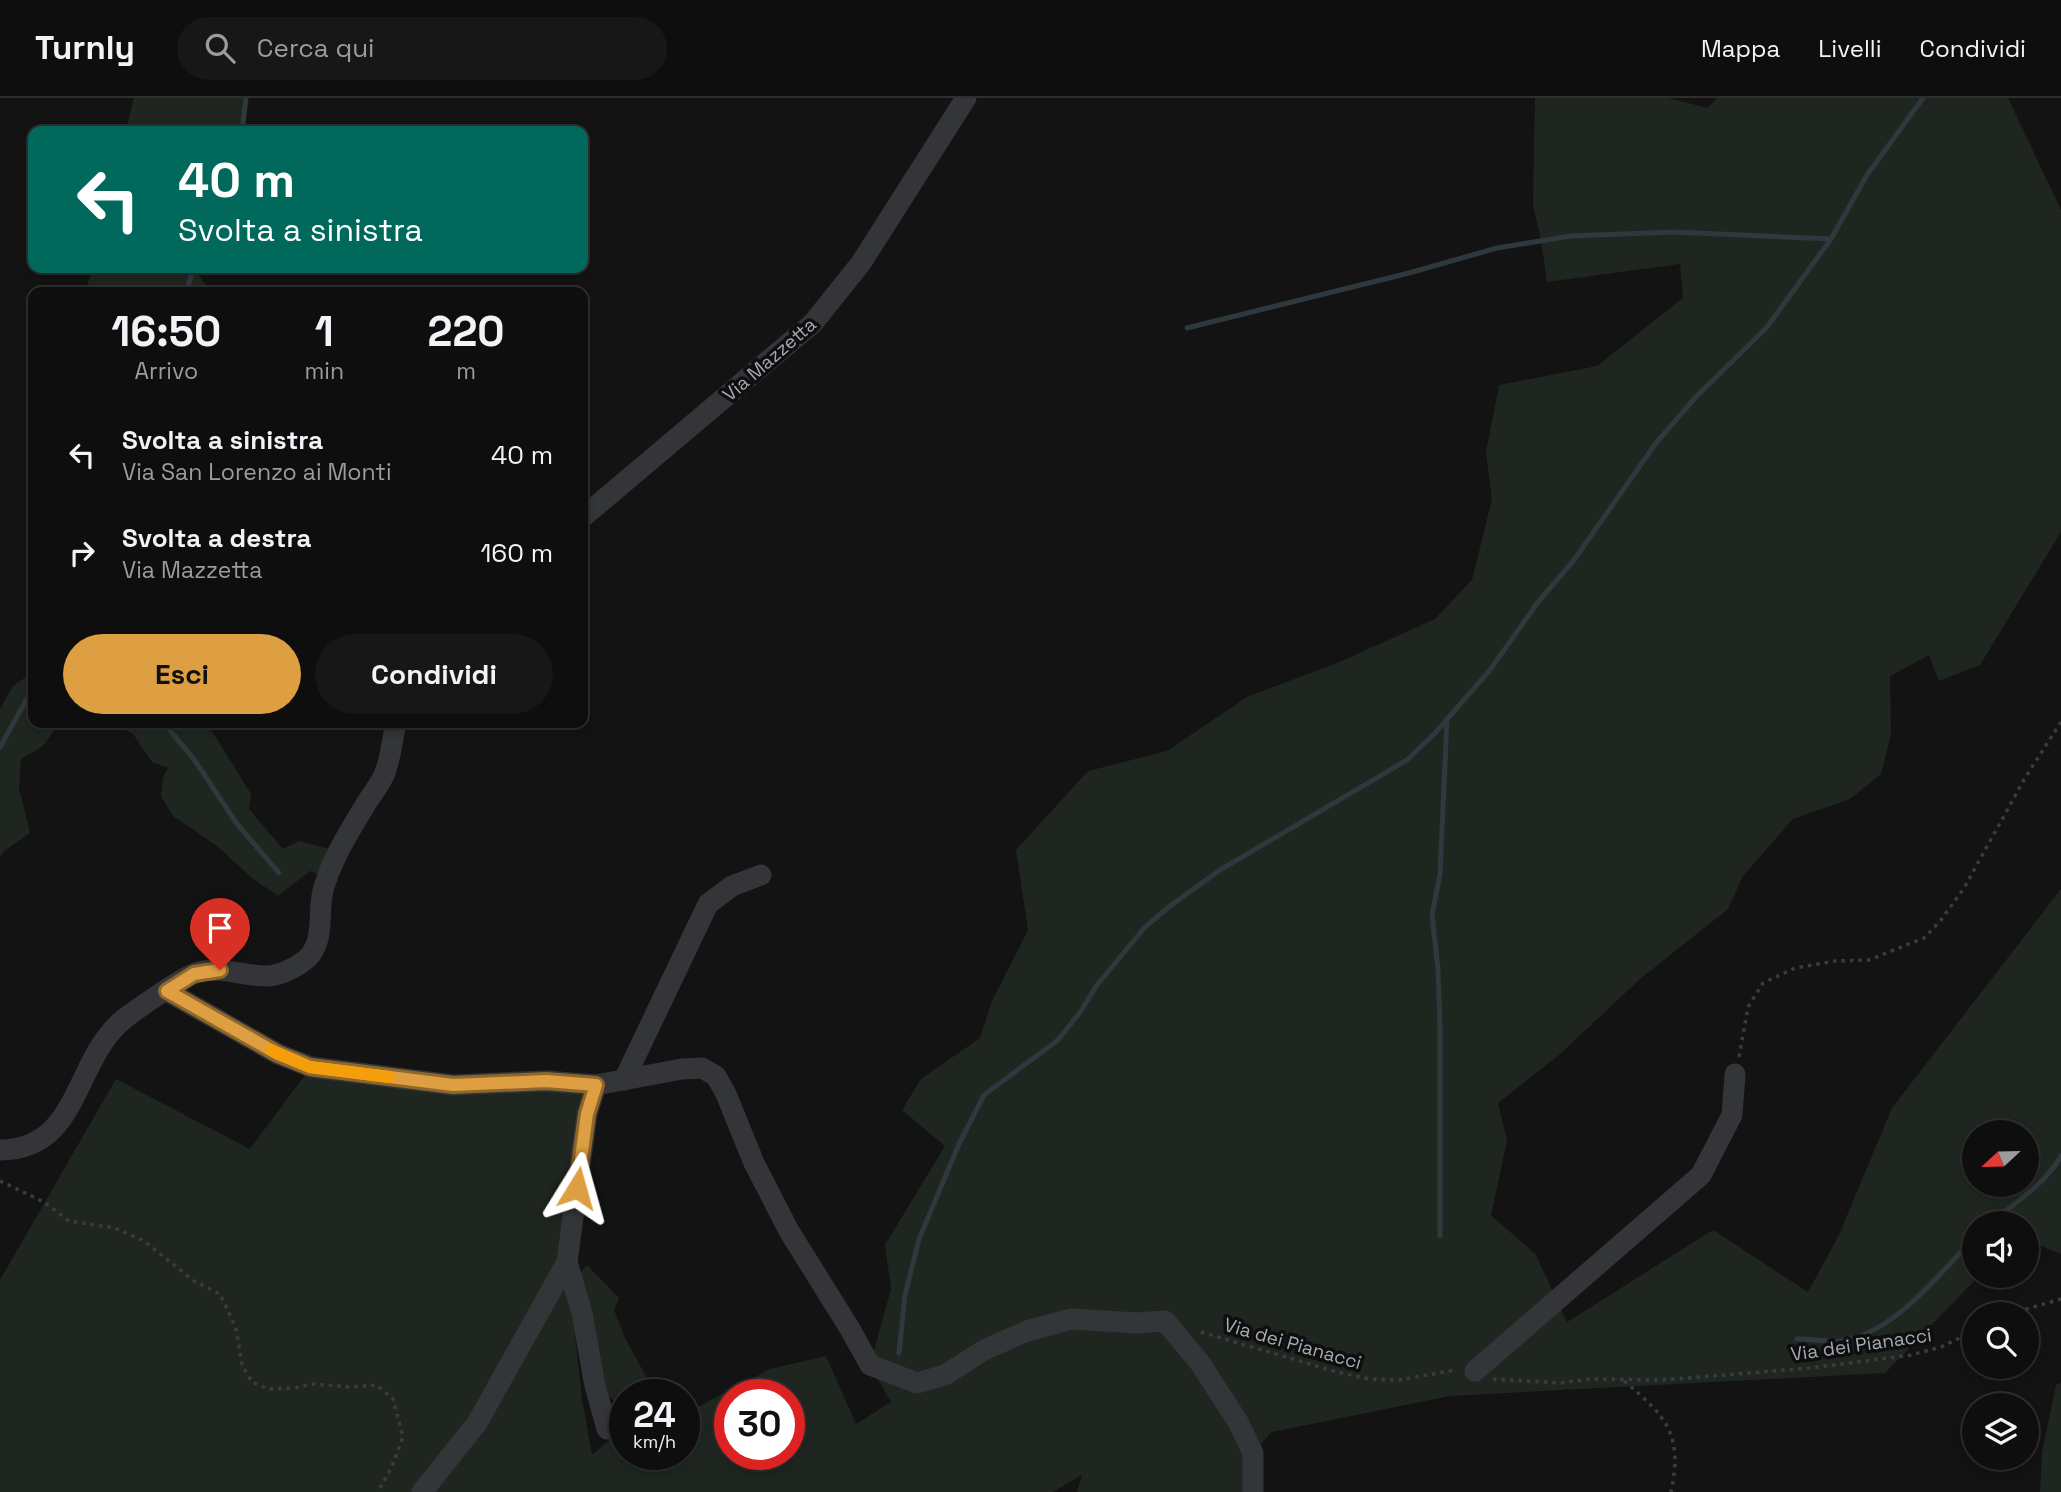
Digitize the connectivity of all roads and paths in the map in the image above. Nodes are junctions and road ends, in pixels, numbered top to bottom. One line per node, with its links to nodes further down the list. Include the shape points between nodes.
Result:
1 (966, 98): 2 (street, Via Mazzetta, via 861,263 813,323)
2 (588, 513)
3 (2061, 722): 7 (path, via 1941,920 1924,938 1869,960 1795,968 1763,983 1748,1007)
4 (395, 728): 6 (street, via 384,774 338,850 323,889 318,938 311,955 271,976 220,970 194,974)
5 (761, 874): 8 (street, via 732,886 708,904)
6 (167, 991): 9 (street, via 278,1054 310,1067 453,1085 546,1081); 10 (street, via 122,1020 96,1051 65,1115 43,1140 18,1150)
7 (1735, 1074): 17 (street, via 1732,1115 1701,1175)
8 (624, 1080): 9 (street); 15 (street, via 702,1068 716,1076 789,1231 870,1365 917,1383 945,1375 1027,1331 1071,1319)
9 (596, 1085): 12 (street, via 587,1114)
10 (0, 1150)
11 (0, 1181): 20 (path, via 44,1202 69,1221 115,1228 144,1241 194,1281 220,1294 236,1328 242,1365 253,1382 268,1389 377,1385 393,1399 402,1437)
12 (567, 1262): 19 (street); 21 (street, via 477,1423)
13 (2061, 1299): 14 (path)
14 (2039, 1305)
15 (1165, 1321): 17 (path, Via dei Pianacci, via 1369,1379); 22 (street, via 1200,1363 1253,1453)
16 (1962, 1337): 18 (path, Via dei Pianacci, via 1912,1355 1810,1368)
17 (1475, 1371): 18 (path, Via dei Pianacci, via 1496,1380)
18 (1623, 1380): 23 (path, via 1659,1412 1672,1432 1677,1466)
19 (607, 1429)
20 (378, 1492)
21 (422, 1492)
22 (1253, 1492)
23 (1671, 1492)

